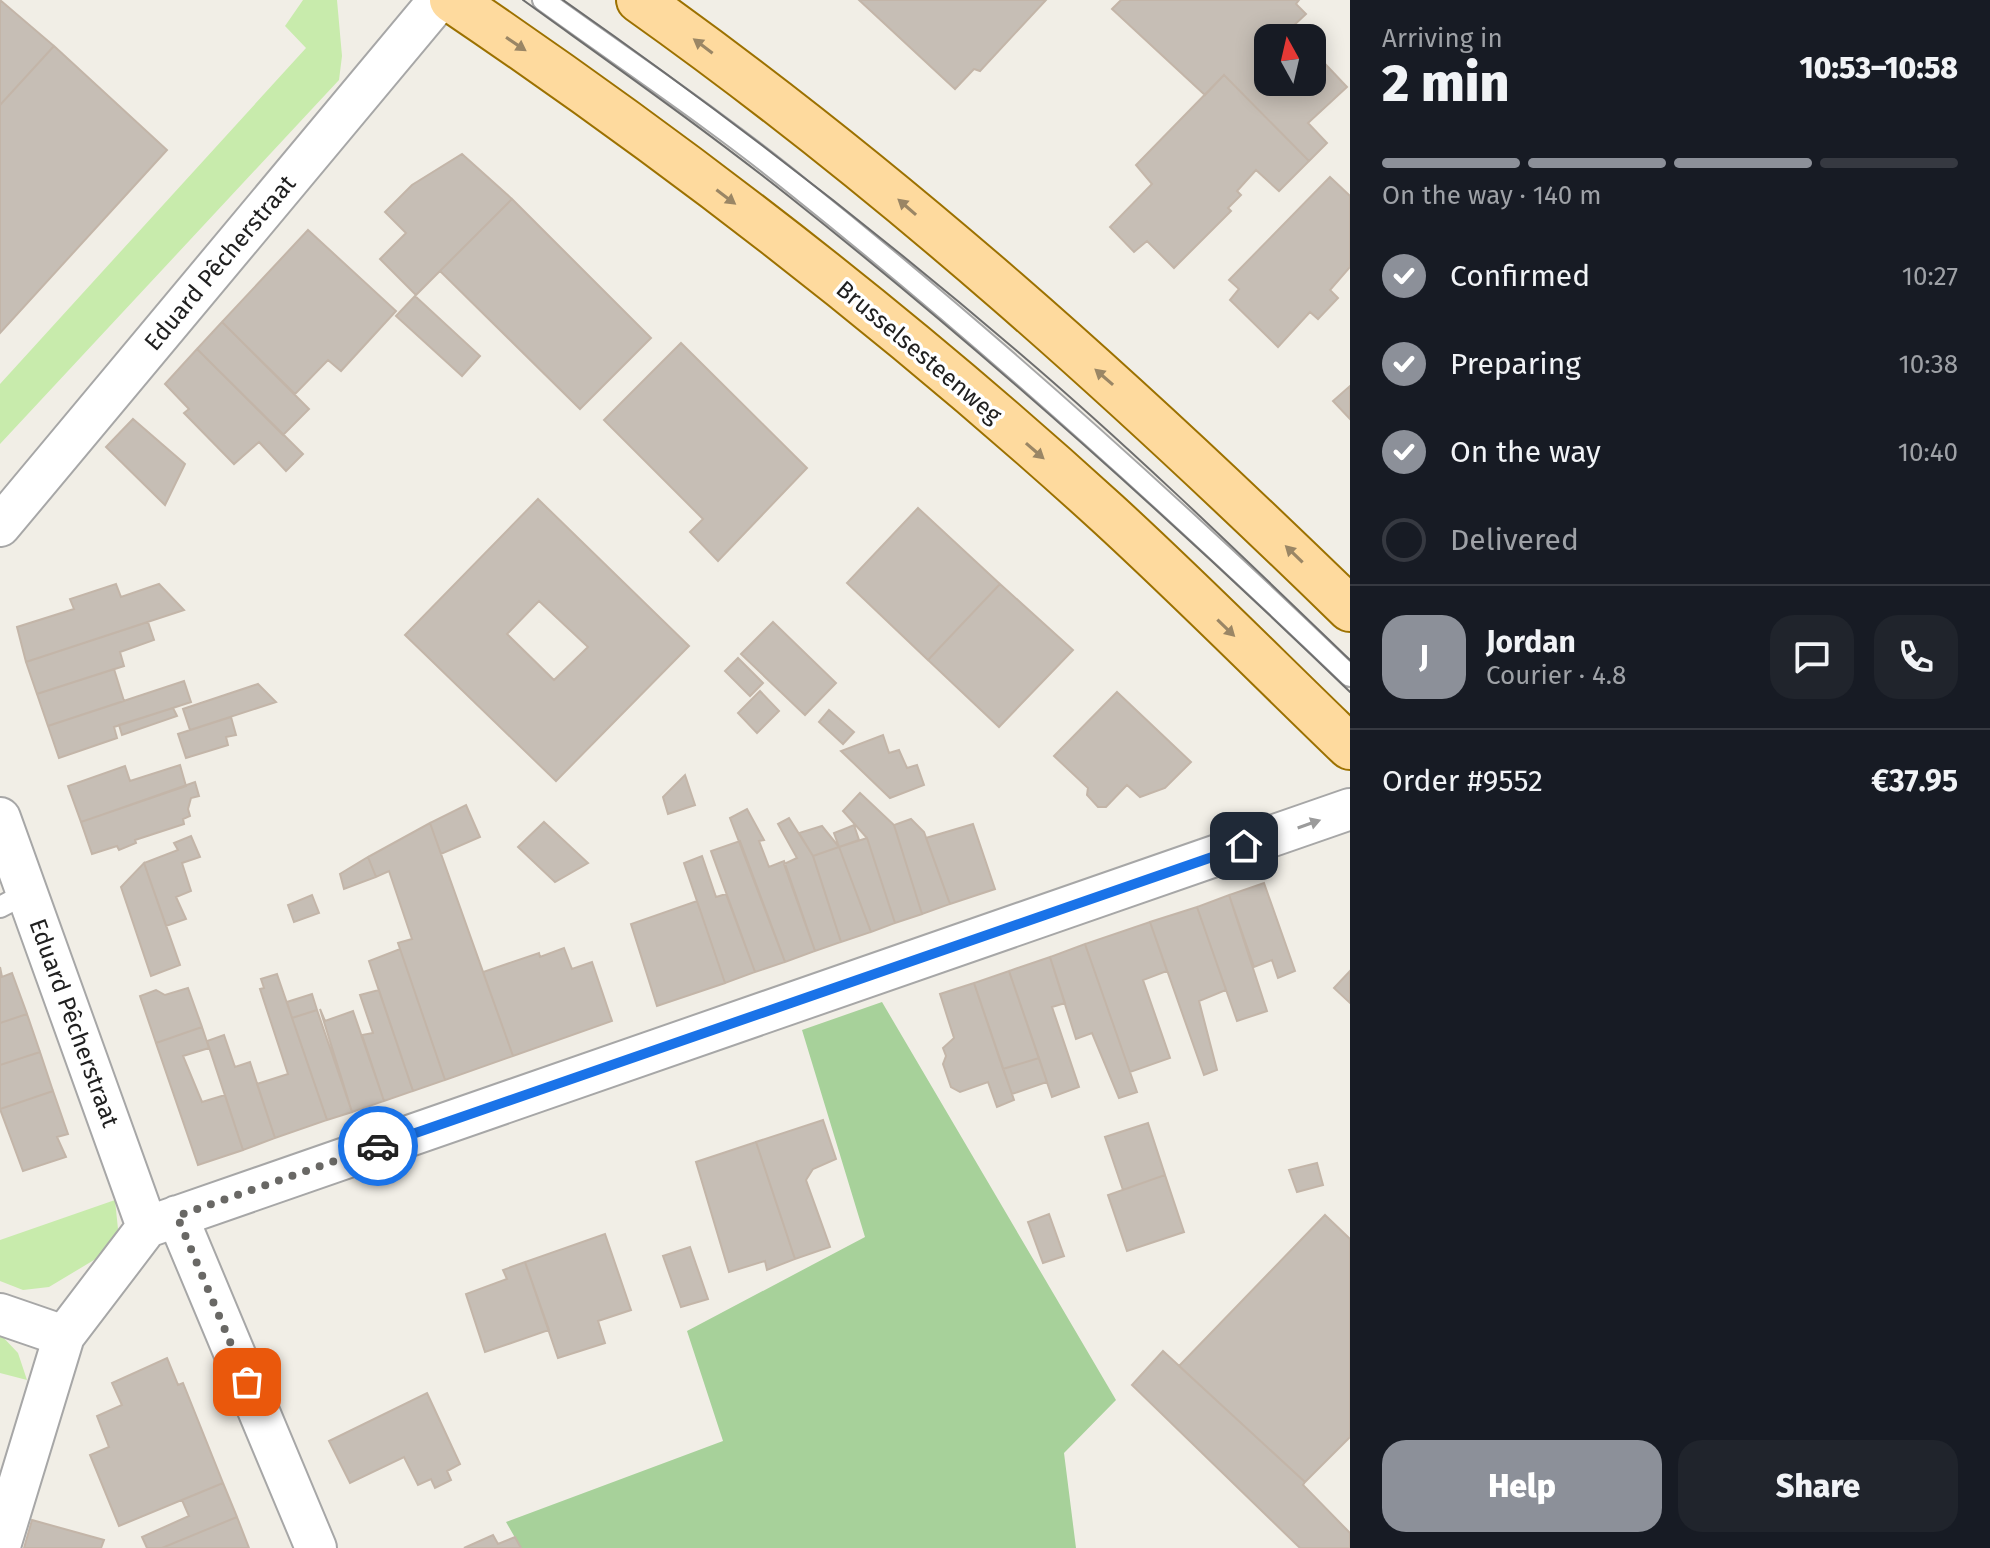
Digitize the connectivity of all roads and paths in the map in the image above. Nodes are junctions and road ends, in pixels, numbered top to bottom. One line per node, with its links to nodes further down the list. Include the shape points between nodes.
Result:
1 (439, 0): 5 (street, Eduard Pêcherstraat)
2 (452, 0): 8 (main road, Brusselsesteenweg, one-way to 8, via 773,232 961,386 1107,514)
3 (543, 0): 7 (lane, via 800,188 1011,362 1184,516)
4 (639, 0): 6 (main road, one-way to 4, via 1173,436 967,258 835,146)
5 (0, 526)
6 (1350, 609)
7 (1350, 676)
8 (1350, 747)
9 (1350, 809): 12 (street, one-way to 9)
10 (0, 818): 11 (street, Eduard Pêcherstraat)
11 (14, 900): 12 (street, Eduard Pêcherstraat)
12 (162, 1222): 14 (street); 16 (street, Eduard Pêcherstraat)
13 (0, 1314): 14 (street)
14 (64, 1336): 15 (street)
15 (0, 1546)
16 (316, 1548)

